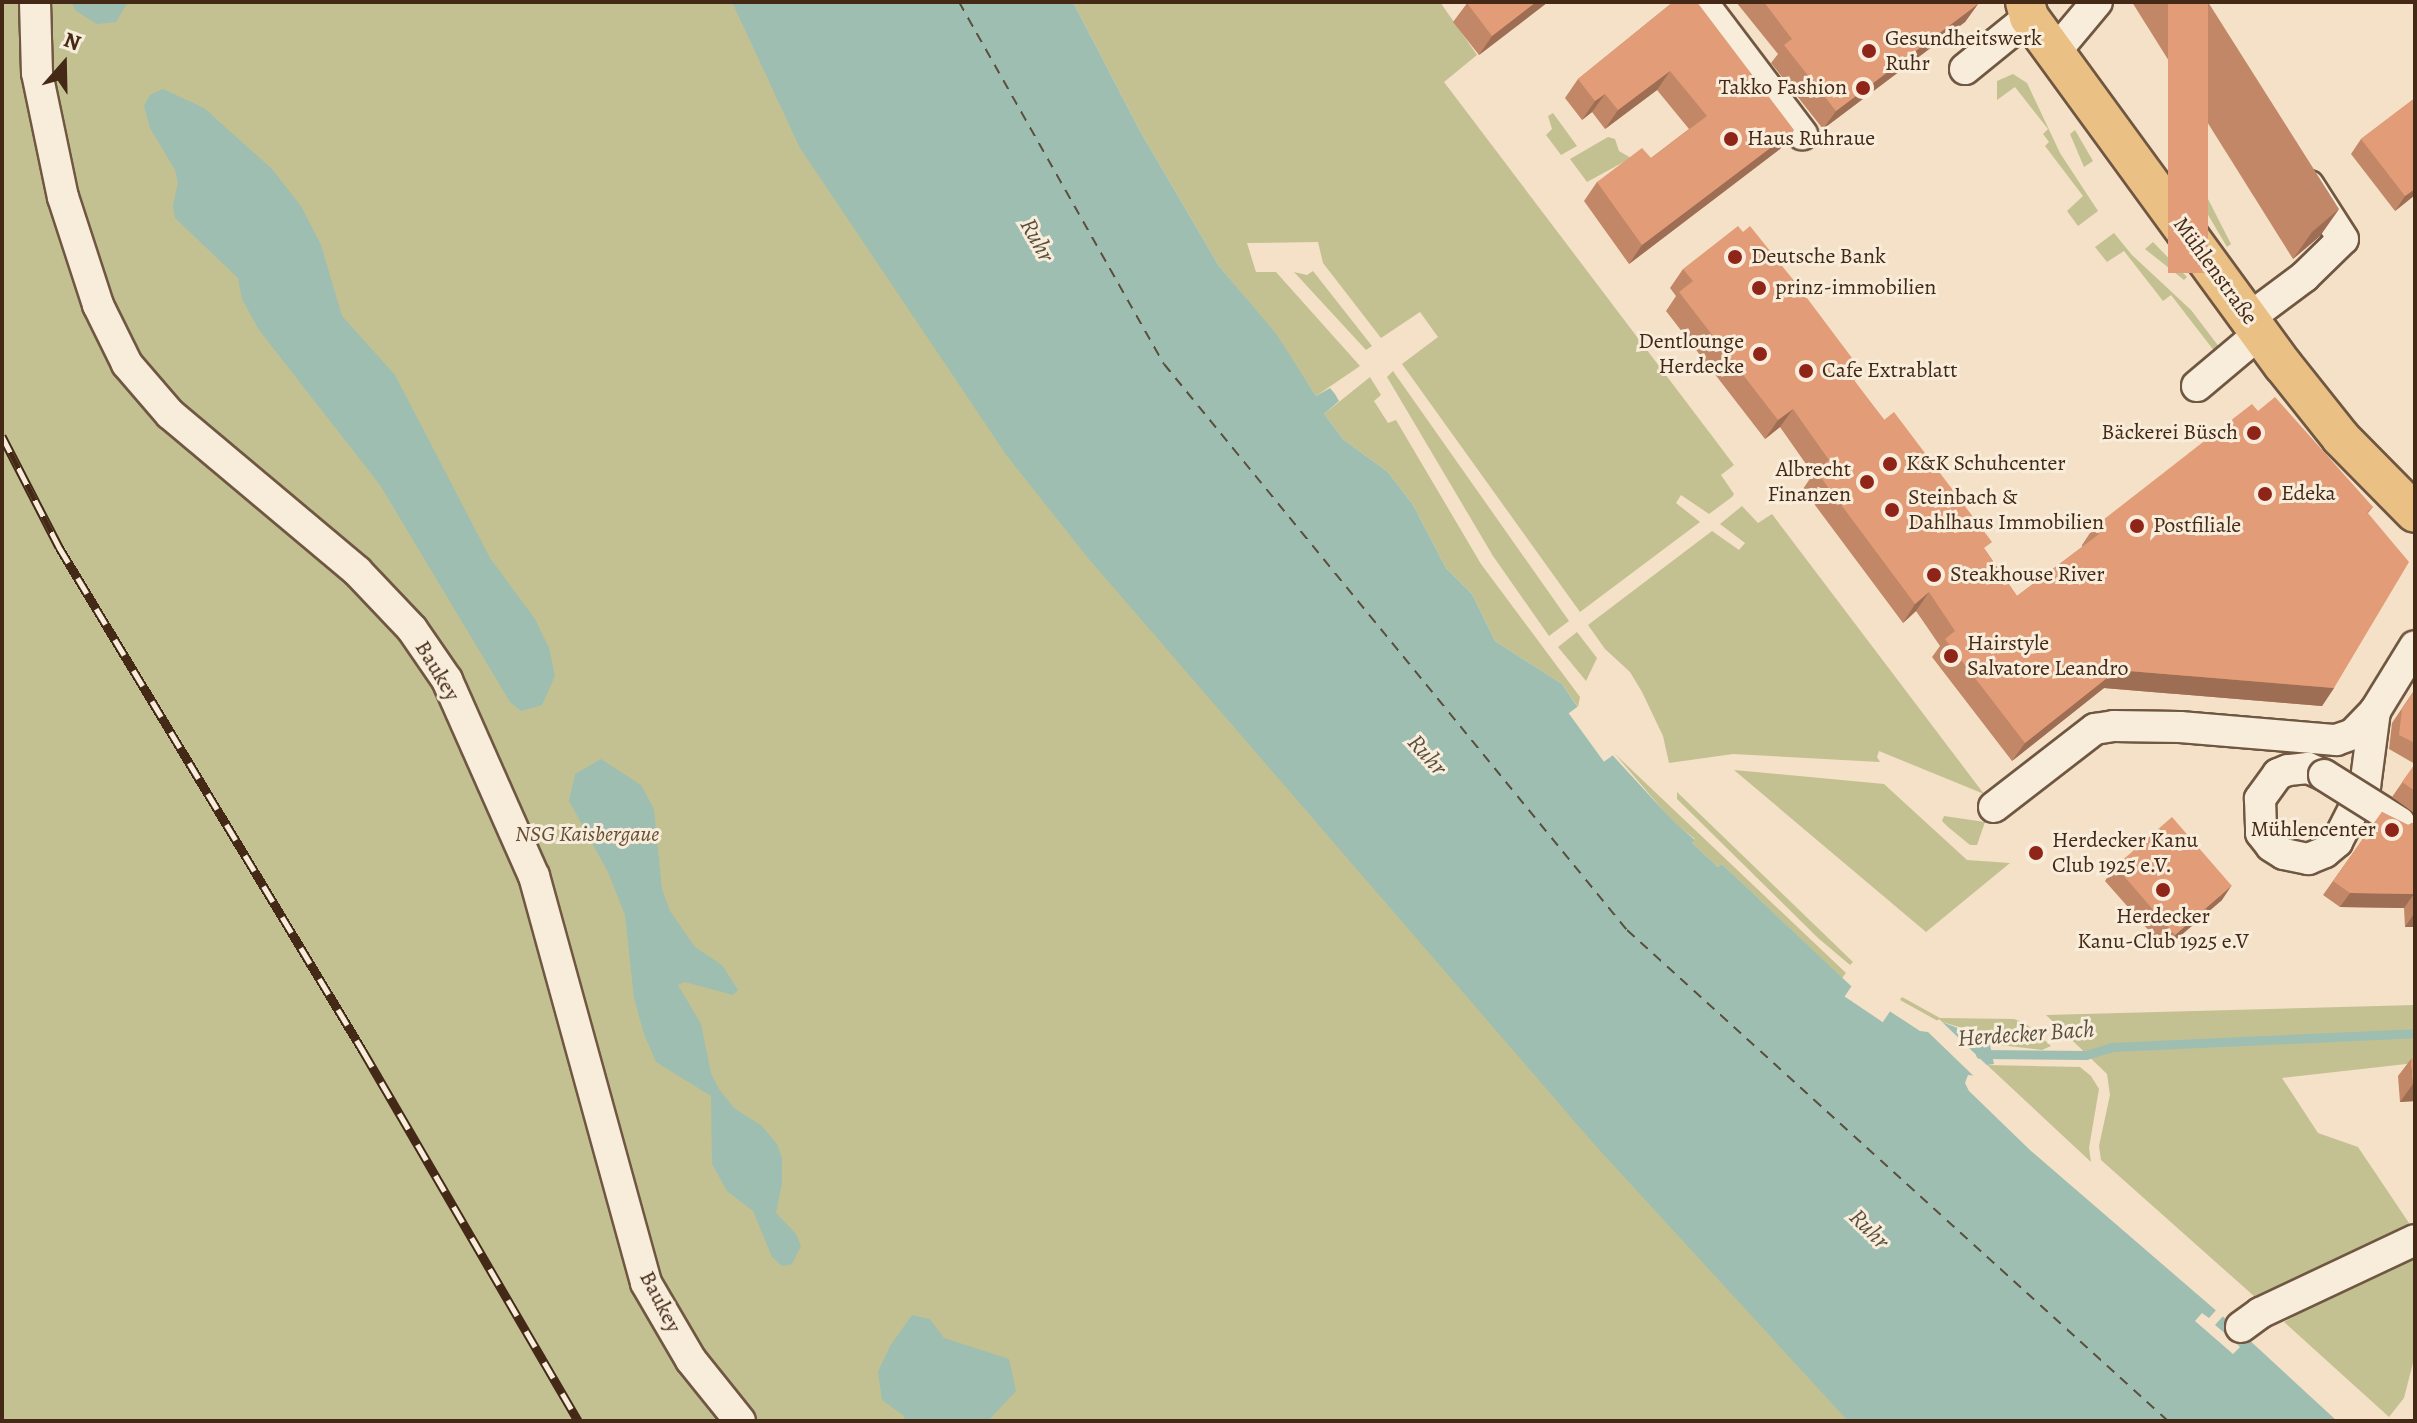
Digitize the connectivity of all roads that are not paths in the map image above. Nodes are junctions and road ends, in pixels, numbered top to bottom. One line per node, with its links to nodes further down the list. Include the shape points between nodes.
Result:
1 (35, 2): 18 (street, Baukey, via 37,73 63,197 98,305 127,364 170,414 357,571 412,629 447,680 534,876 646,1283 691,1360)
2 (1702, 2): 7 (street)
3 (2097, 2): 4 (street)
4 (2031, 21): 5 (street); 6 (street); 9 (main road, Mühlenstraße)
5 (2005, 63)
6 (1965, 69)
7 (1802, 134)
8 (2293, 161): 9 (street, via 2343,239 2304,277)
9 (2261, 334): 10 (street); 11 (main road, Mühlenstraße, via 2341,438)
10 (2210, 386)
11 (2415, 513)
12 (2415, 646): 13 (street)
13 (2375, 711): 14 (street, via 2353,734 2336,740 2180,727 2114,726 2068,734); 15 (street, bridge, via 2365,787 2347,823 2337,842 2325,852 2297,859 2271,846 2261,833 2260,799 2278,774 2308,768)
14 (1994, 807)
15 (2399, 822)
16 (2415, 1240): 17 (street, via 2260,1313)
17 (2241, 1327)
18 (740, 1421)

